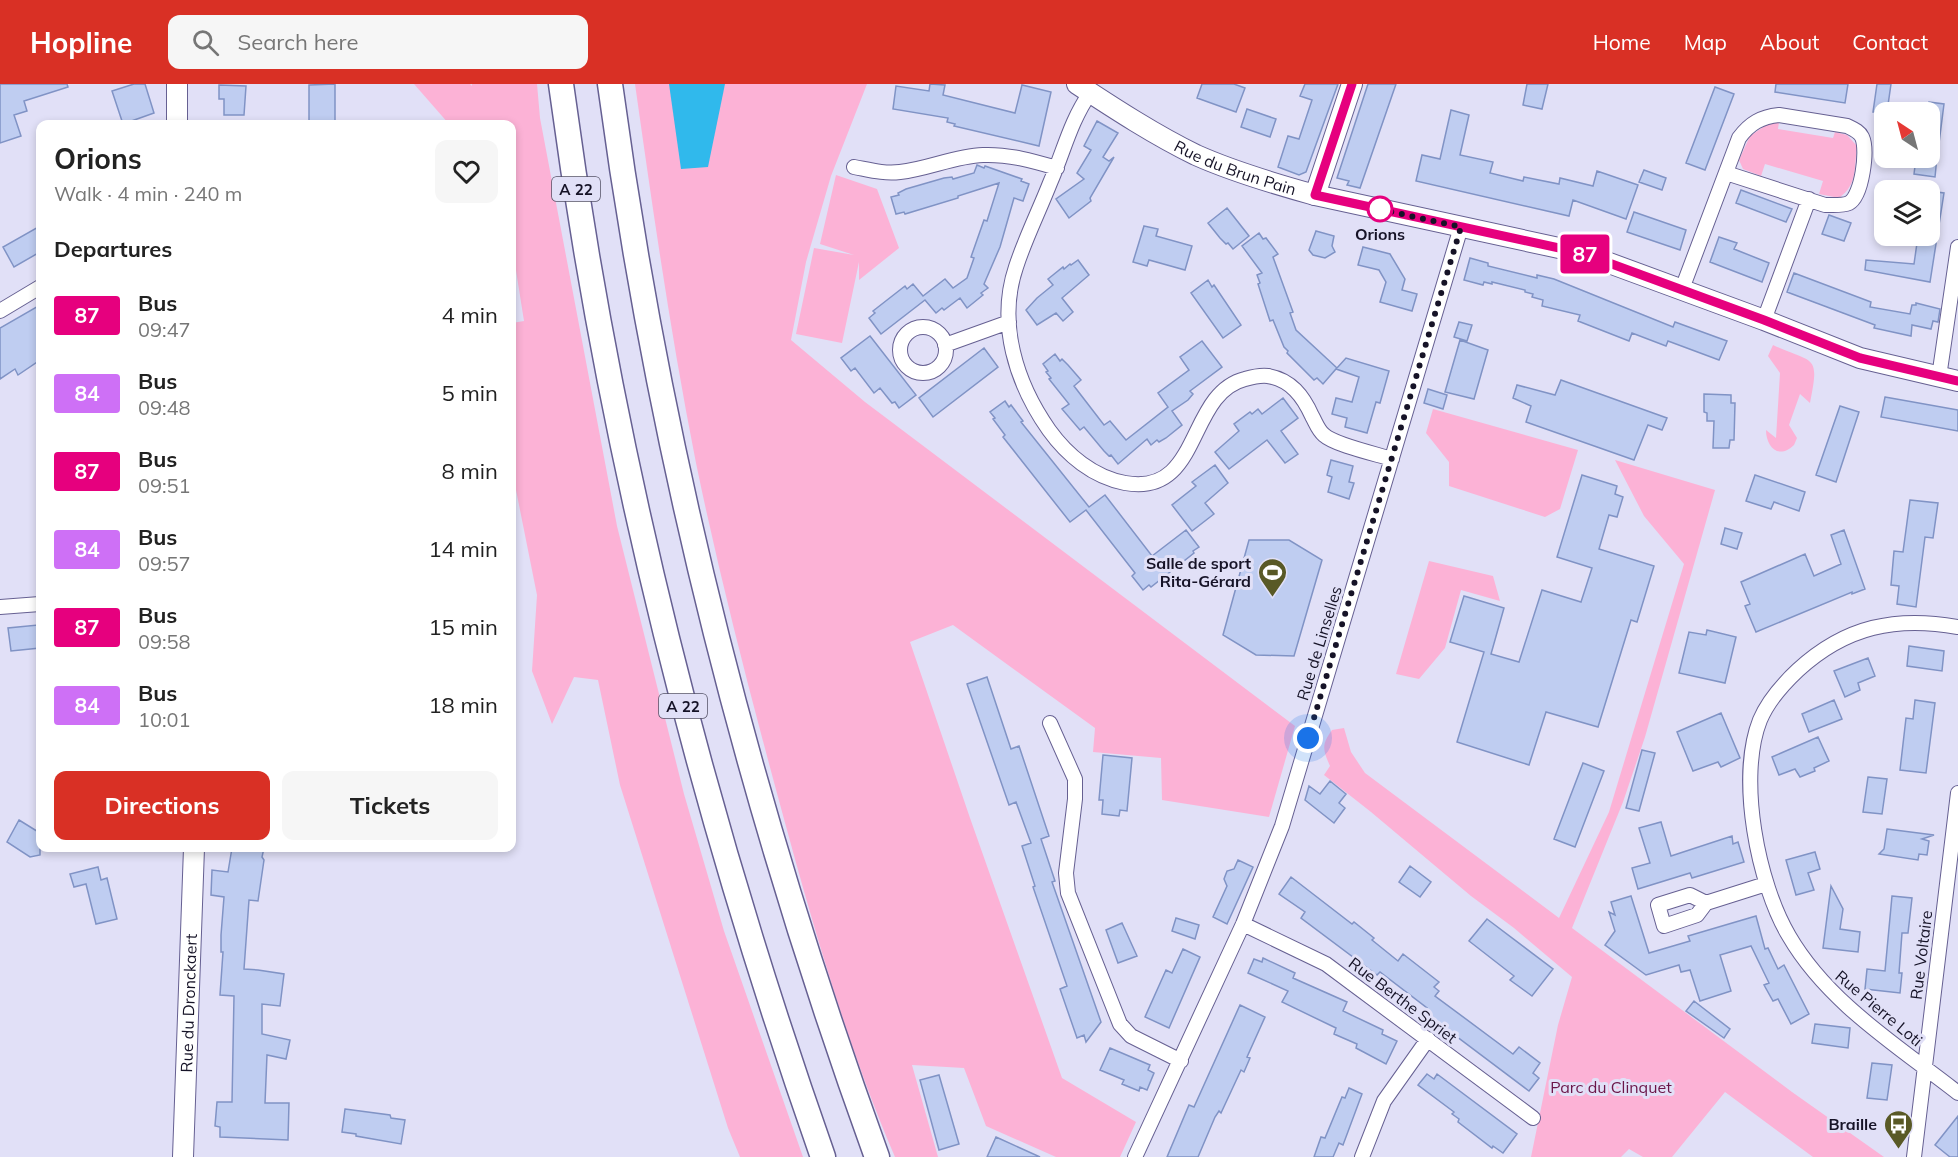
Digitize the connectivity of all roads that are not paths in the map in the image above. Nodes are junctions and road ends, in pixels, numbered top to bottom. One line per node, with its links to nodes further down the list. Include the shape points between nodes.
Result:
1 (177, 84): 6 (main road)
2 (561, 84): 38 (highway, A 22, via 585,245 633,501 713,815)
3 (610, 84): 39 (highway, A 22, via 642,291 688,518 744,741 802,941)
4 (1352, 84): 10 (main road)
5 (1084, 88): 8 (street); 10 (main road, Rue du Brun Pain, via 1199,156)
6 (177, 120)
7 (854, 166): 8 (street, via 899,172 983,155 1013,157)
8 (1057, 168): 18 (street, via 1016,267)
9 (1726, 172): 11 (street); 11 (street, via 1745,129 1768,116 1847,126 1857,131 1864,146 1860,188 1855,197 1840,205); 15 (street)
10 (1315, 195): 12 (main road, Rue du Brun Pain)
11 (1809, 199): 17 (street)
12 (1461, 227): 15 (main road, Rue du Brun Pain, via 1582,253); 21 (street, Rue de Linselles)
13 (1958, 248): 20 (street)
14 (36, 289): 16 (street)
15 (1682, 289): 17 (main road, Rue du Brun Pain)
16 (0, 311)
17 (1764, 320): 20 (main road, Rue du Brun Pain, via 1860,358)
18 (1009, 322): 19 (street); 21 (street, via 1019,375 1041,419 1074,459 1112,480 1135,484 1168,476 1182,460 1215,400 1241,380 1266,376 1295,388 1328,439)
19 (945, 345)
20 (1949, 379)
21 (1392, 459): 31 (street, Rue de Linselles, via 1282,826)
22 (36, 604): 23 (street)
23 (0, 607)
24 (1958, 627): 29 (street, Rue Pierre Loti, via 1912,622 1863,630 1809,660 1772,699 1758,726 1750,771 1757,846)
25 (1050, 723): 33 (street, via 1075,779 1066,873 1070,902 1120,1024 1131,1036)
26 (1958, 793): 27 (street, Rue Voltaire)
27 (1957, 809): 34 (street, Rue Voltaire)
28 (194, 852): 37 (main road, Rue du Dronckaert)
29 (1766, 884): 30 (street); 34 (street, Rue Pierre Loti, via 1788,934 1821,981 1845,1005)
30 (1706, 903)
31 (1243, 924): 32 (street, Rue Berthe Spriet, via 1326,964); 33 (street, Rue de Linselles)
32 (1428, 1039): 36 (street, Rue Berthe Spriet); 41 (street, via 1387,1095)
33 (1181, 1061): 40 (street, Rue de Linselles)
34 (1925, 1067): 35 (street, Rue Pierre Loti); 42 (street, Rue Voltaire)
35 (1958, 1093)
36 (1533, 1118)
37 (183, 1157)
38 (823, 1157)
39 (877, 1157)
40 (1135, 1157)
41 (1362, 1157)
42 (1914, 1157)

